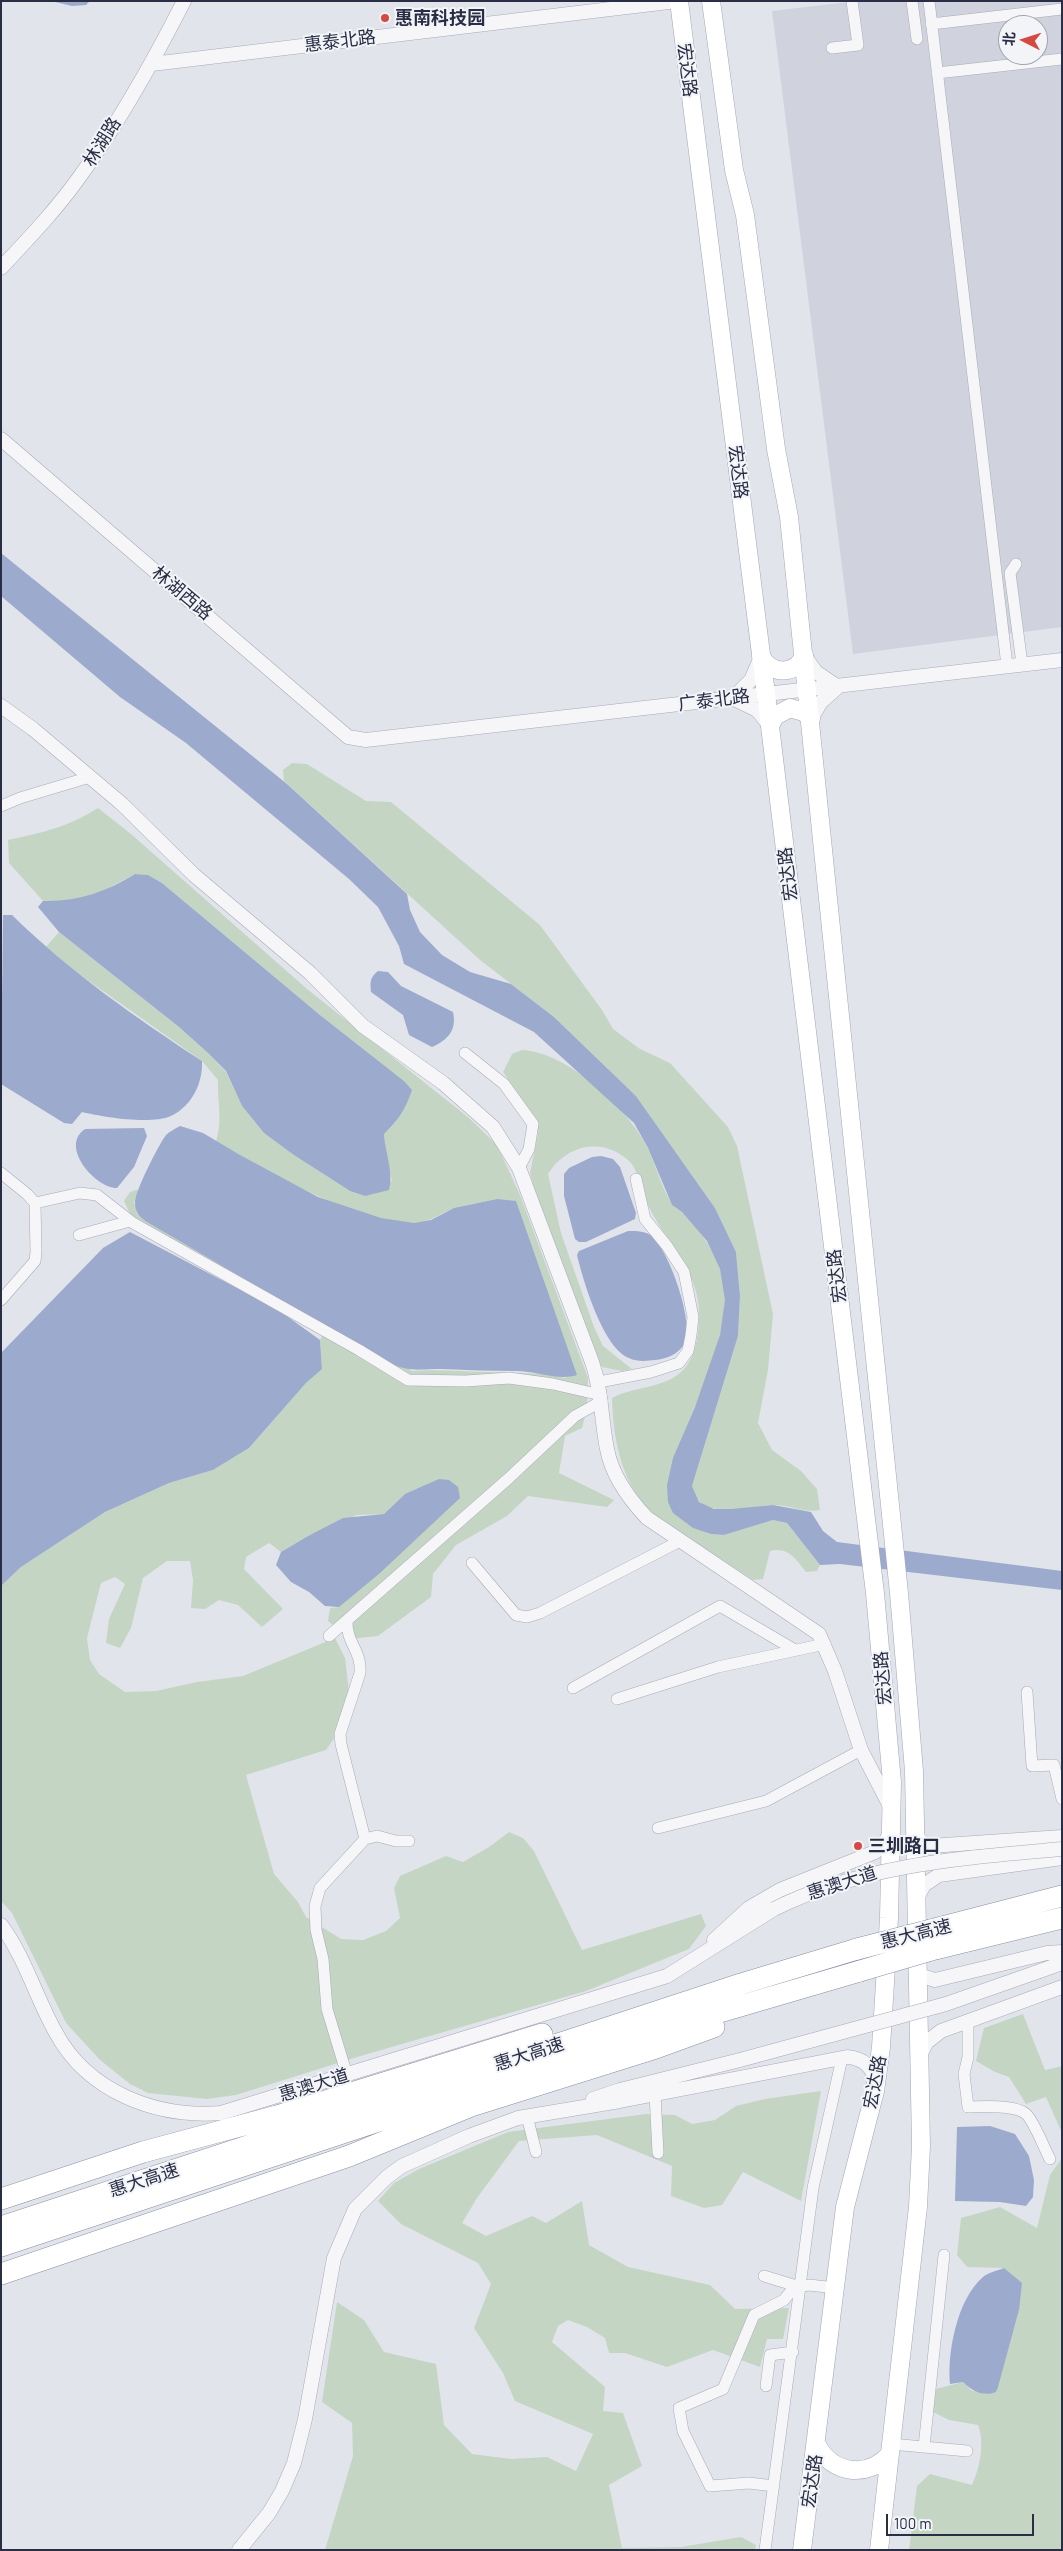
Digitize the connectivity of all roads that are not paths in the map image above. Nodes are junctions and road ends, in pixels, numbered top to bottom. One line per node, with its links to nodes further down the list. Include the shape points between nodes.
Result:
1 (184, 1): 12 (street, 林湖路)
2 (678, 1): 12 (street, 惠泰北路); 18 (main road, 宏达路)
3 (711, 1): 17 (main road, 宏达路, via 734,170 745,215 776,449 790,517)
4 (852, 1): 10 (street, via 858,45)
5 (912, 1): 9 (street)
6 (929, 1): 8 (street)
7 (1062, 9): 8 (street)
8 (931, 24): 13 (street)
9 (916, 39)
10 (832, 48)
11 (1062, 59): 13 (street)
12 (152, 64): 14 (street, 林湖路, via 79,178 46,220)
13 (937, 73): 21 (street)
14 (1, 268)
15 (1, 439): 29 (street, 林湖西路, via 348,737)
16 (1016, 564): 20 (street, via 1010,573)
17 (804, 655): 18 (main road, via 796,667 782,671 768,665); 22 (street, via 816,672); 23 (main road, 宏达路)
18 (761, 656): 24 (main road, 宏达路); 25 (street, via 751,680)
19 (1062, 660): 20 (street, 广泰北路)
20 (1022, 664): 21 (street, 广泰北路)
21 (1007, 666): 22 (street, 广泰北路)
22 (838, 687): 23 (street, 广泰北路); 27 (street, via 821,702)
23 (808, 691): 24 (street, 广泰北路); 27 (main road, 宏达路)
24 (766, 694): 25 (street, 广泰北路); 28 (main road, 宏达路)
25 (733, 698): 28 (street, via 757,710); 29 (street, 广泰北路)
26 (1, 706): 30 (street)
27 (811, 719): 28 (main road, via 804,712 790,708 775,716); 53 (main road, 宏达路, via 899,1594 914,1771)
28 (770, 726): 52 (main road, 宏达路, via 875,1593 892,1782)
29 (366, 740)
30 (90, 777): 31 (street); 33 (street, via 194,875 310,973 363,1026 443,1083 494,1127)
31 (1, 806)
32 (465, 1053): 33 (street, via 504,1084 533,1124 529,1149)
33 (518, 1168): 40 (street)
34 (1, 1173): 36 (street)
35 (636, 1179): 40 (street, via 645,1219 684,1272 693,1317 691,1335 688,1351 679,1363)
36 (35, 1203): 37 (street, via 80,1193 97,1195); 39 (street, via 35,1261)
37 (130, 1221): 38 (street); 40 (street, via 408,1380 509,1378)
38 (79, 1235)
39 (1, 1300)
40 (600, 1393): 41 (street, via 607,1450 620,1484 646,1518); 43 (street)
41 (680, 1541): 42 (street, via 527,1617 516,1615); 45 (street, via 819,1634)
42 (472, 1564)
43 (347, 1620): 44 (street); 57 (street, via 350,1645 361,1664 340,1734)
44 (329, 1636)
45 (825, 1644): 46 (street); 50 (street)
46 (795, 1650): 47 (street, via 720,1606); 49 (street, via 718,1667)
47 (573, 1688)
48 (1027, 1692): 51 (street, via 1032,1766 1054,1765)
49 (617, 1699)
50 (861, 1750): 52 (street); 54 (street, via 766,1800)
51 (1062, 1799)
52 (891, 1808): 55 (main road, 宏达路)
53 (915, 1827): 56 (street, via 919,1840 930,1846); 62 (main road, 宏达路)
54 (658, 1828)
55 (891, 1828): 66 (street, via 887,1840 875,1852 772,1895 749,1908); 77 (main road, 宏达路, via 889,1918)
56 (1062, 1837)
57 (365, 1839): 58 (street, via 377,1836); 76 (street, via 320,1888 315,1906 327,2009)
58 (409, 1841)
59 (1062, 1849): 66 (street, 惠澳大道, bridge, via 884,1870 822,1888 774,1909)
60 (1062, 1858): 62 (street, via 939,1875 924,1885)
61 (1062, 1896): 65 (highway, 惠大高速)
62 (916, 1901): 69 (main road, 宏达路)
63 (1062, 1918): 65 (highway, 惠大高速)
64 (1, 1925): 76 (street, 惠澳大道, via 18,1952 56,2034 91,2076 128,2100 146,2106 220,2113)
65 (933, 1940): 70 (highway, 惠大高速, bridge, via 857,1949); 72 (highway, 惠大高速, bridge, via 860,1971)
66 (703, 1951): 76 (street, 惠澳大道, via 667,1976 624,1991)
67 (1062, 1952): 69 (street, via 935,1980 922,1976)
68 (1062, 1963): 79 (street, bridge, via 946,2004 620,2090)
69 (917, 1968): 75 (main road, 宏达路)
70 (741, 1984): 84 (highway, via 700,1987 277,2116 143,2152); 85 (highway, 惠大高速)
71 (1062, 1987): 73 (street)
72 (752, 2002): 86 (highway, 惠大高速, via 614,2043); 88 (highway, via 731,2021 471,2106 349,2156)
73 (968, 2022): 75 (street, via 931,2037 921,2053); 83 (street, via 968,2057 964,2074 968,2107 994,2107 1026,2114)
74 (842, 2058): 77 (street, via 857,2058 867,2064 874,2074); 78 (street); 90 (street, via 813,2188)
75 (919, 2066): 96 (main road, 宏达路, via 921,2146 918,2206)
76 (347, 2075)
77 (875, 2091): 91 (main road, 宏达路, via 845,2207)
78 (656, 2094): 79 (street); 82 (street)
79 (570, 2108): 80 (street)
80 (527, 2116): 81 (street); 99 (street, via 469,2136 402,2166 355,2209 334,2258 294,2463 269,2513)
81 (536, 2152)
82 (658, 2153)
83 (1050, 2159)
84 (1, 2199)
85 (1, 2228)
86 (1, 2246)
87 (944, 2255): 95 (street)
88 (1, 2274)
89 (764, 2276): 90 (street)
90 (798, 2287): 91 (street); 92 (street); 98 (street, via 784,2300 754,2315 723,2389 678,2408 684,2431 710,2486 742,2483)
91 (836, 2288): 94 (main road, 宏达路)
92 (793, 2352): 93 (street, via 770,2355); 98 (street)
93 (766, 2386)
94 (817, 2445): 96 (main road, via 829,2461 847,2470 861,2471 874,2467); 101 (main road, 宏达路)
95 (924, 2448): 96 (street); 97 (street)
96 (890, 2449): 102 (main road, 宏达路)
97 (967, 2451)
98 (774, 2486): 100 (street)
99 (239, 2550)
100 (765, 2550)
101 (802, 2550)
102 (879, 2550)

